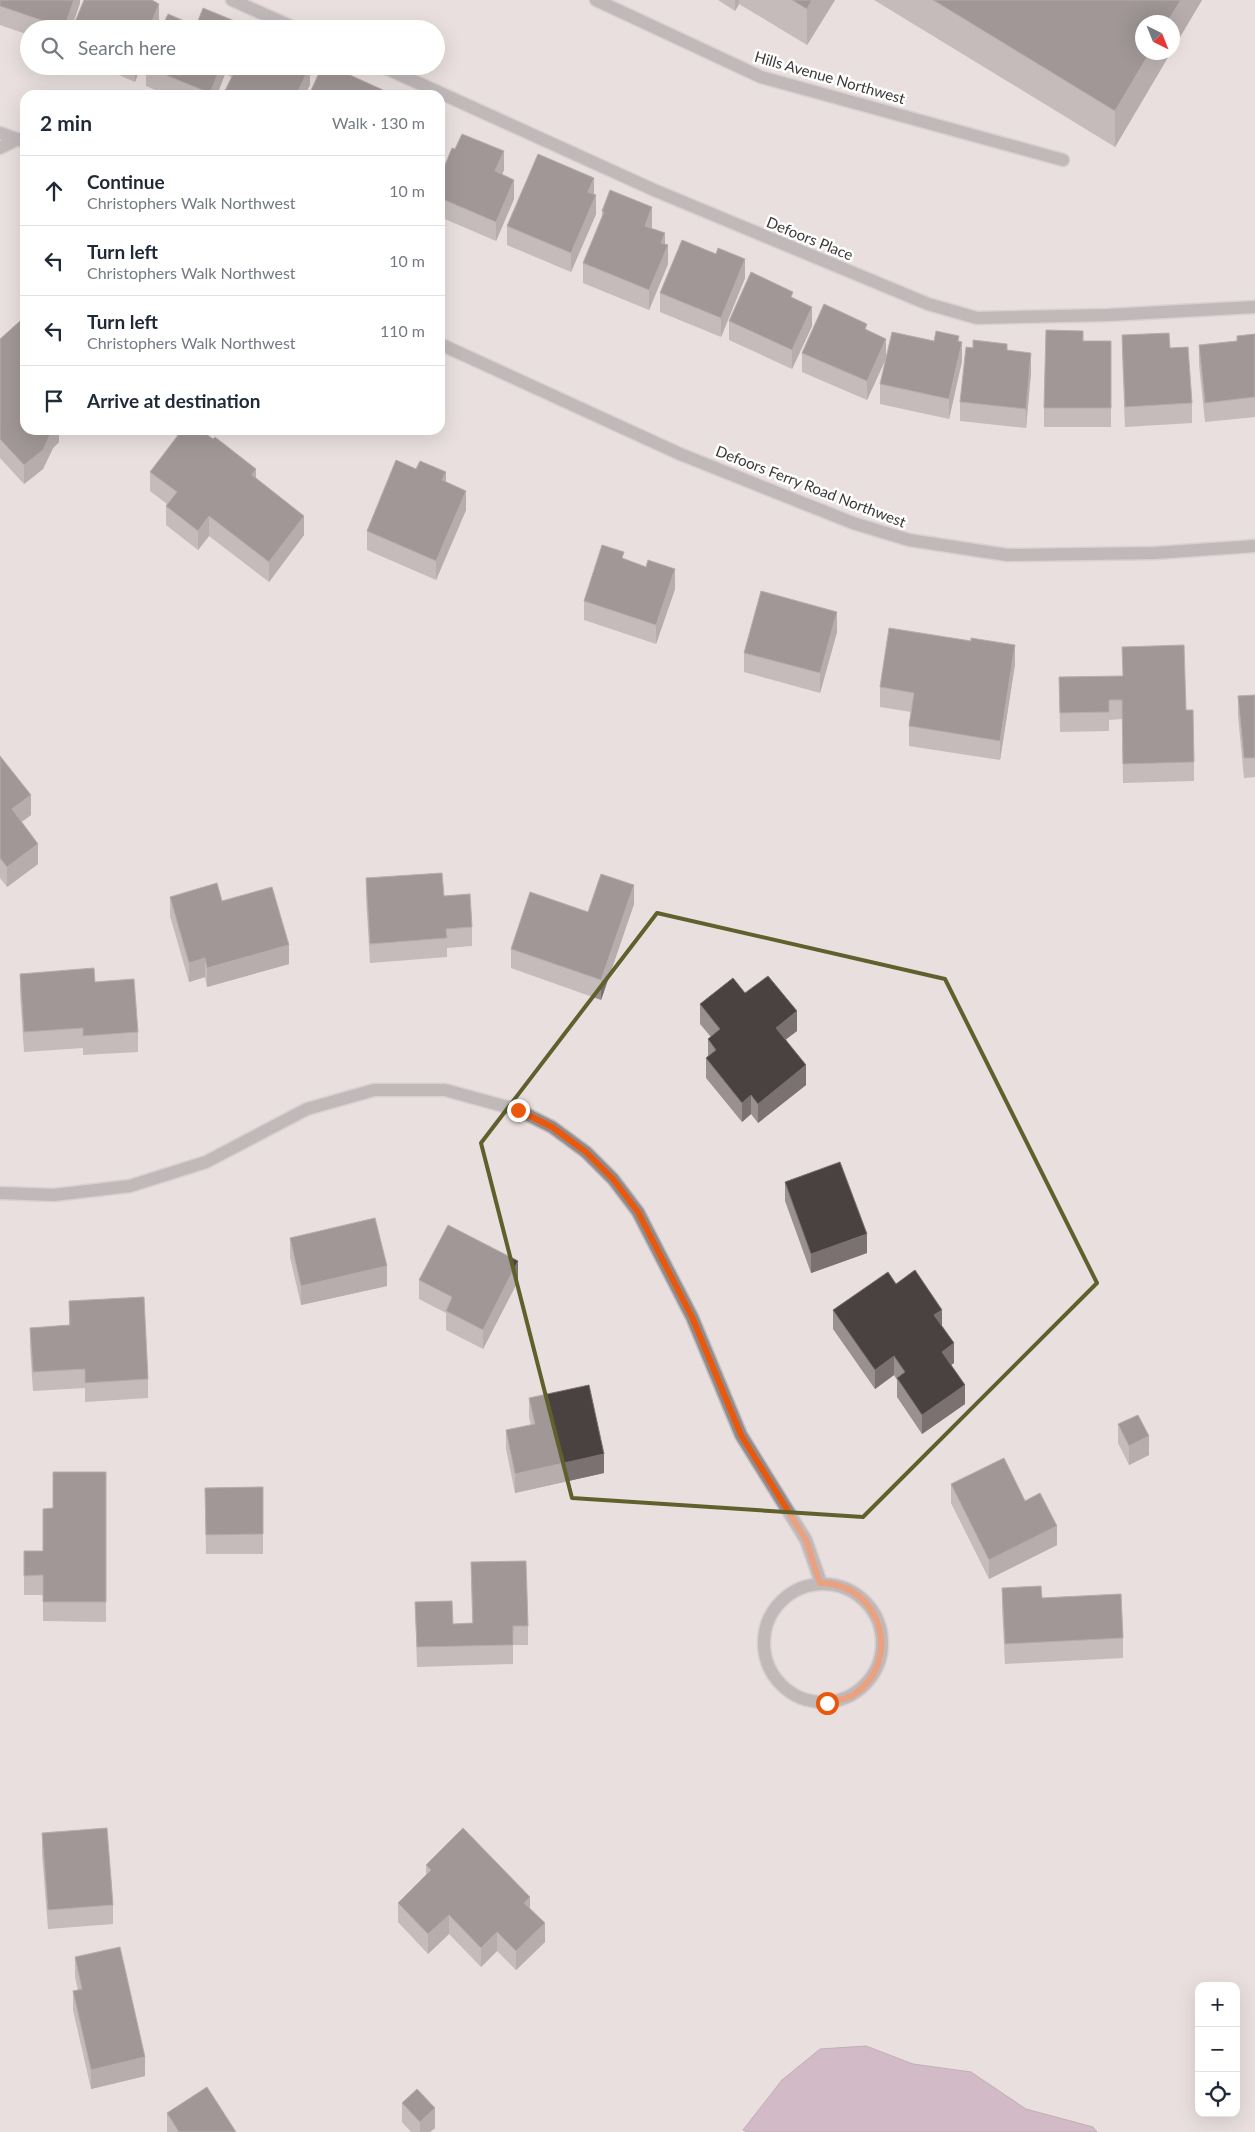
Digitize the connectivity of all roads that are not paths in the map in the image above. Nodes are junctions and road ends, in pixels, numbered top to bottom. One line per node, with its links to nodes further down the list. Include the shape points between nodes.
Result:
1 (232, 0): 3 (street)
2 (596, 0): 11 (street, Hills Avenue Northwest, via 761,77)
3 (277, 20)
4 (401, 75): 5 (street, Defoors Place)
5 (434, 90)
6 (445, 95): 12 (street, Defoors Place, via 662,194 928,304 977,318 1108,315)
7 (0, 133): 8 (street)
8 (20, 140)
9 (20, 140): 10 (street)
10 (0, 148)
11 (1063, 160)
12 (1255, 306)
13 (445, 346): 14 (street, Defoors Ferry Road Northwest, via 680,454 853,523 909,540 1007,555 1154,553)
14 (1255, 546)
15 (0, 1193): 16 (street, via 54,1195 130,1186 206,1162 307,1109 374,1090 445,1090 518,1110 552,1127 586,1152 613,1179 638,1212 692,1317 741,1435 806,1540)
16 (820, 1583): 16 (street, via 801,1588 781,1601 766,1623 763,1644 767,1666 784,1689 804,1700 827,1703 850,1696 872,1677 881,1654 882,1637 875,1614 862,1598 835,1584)

